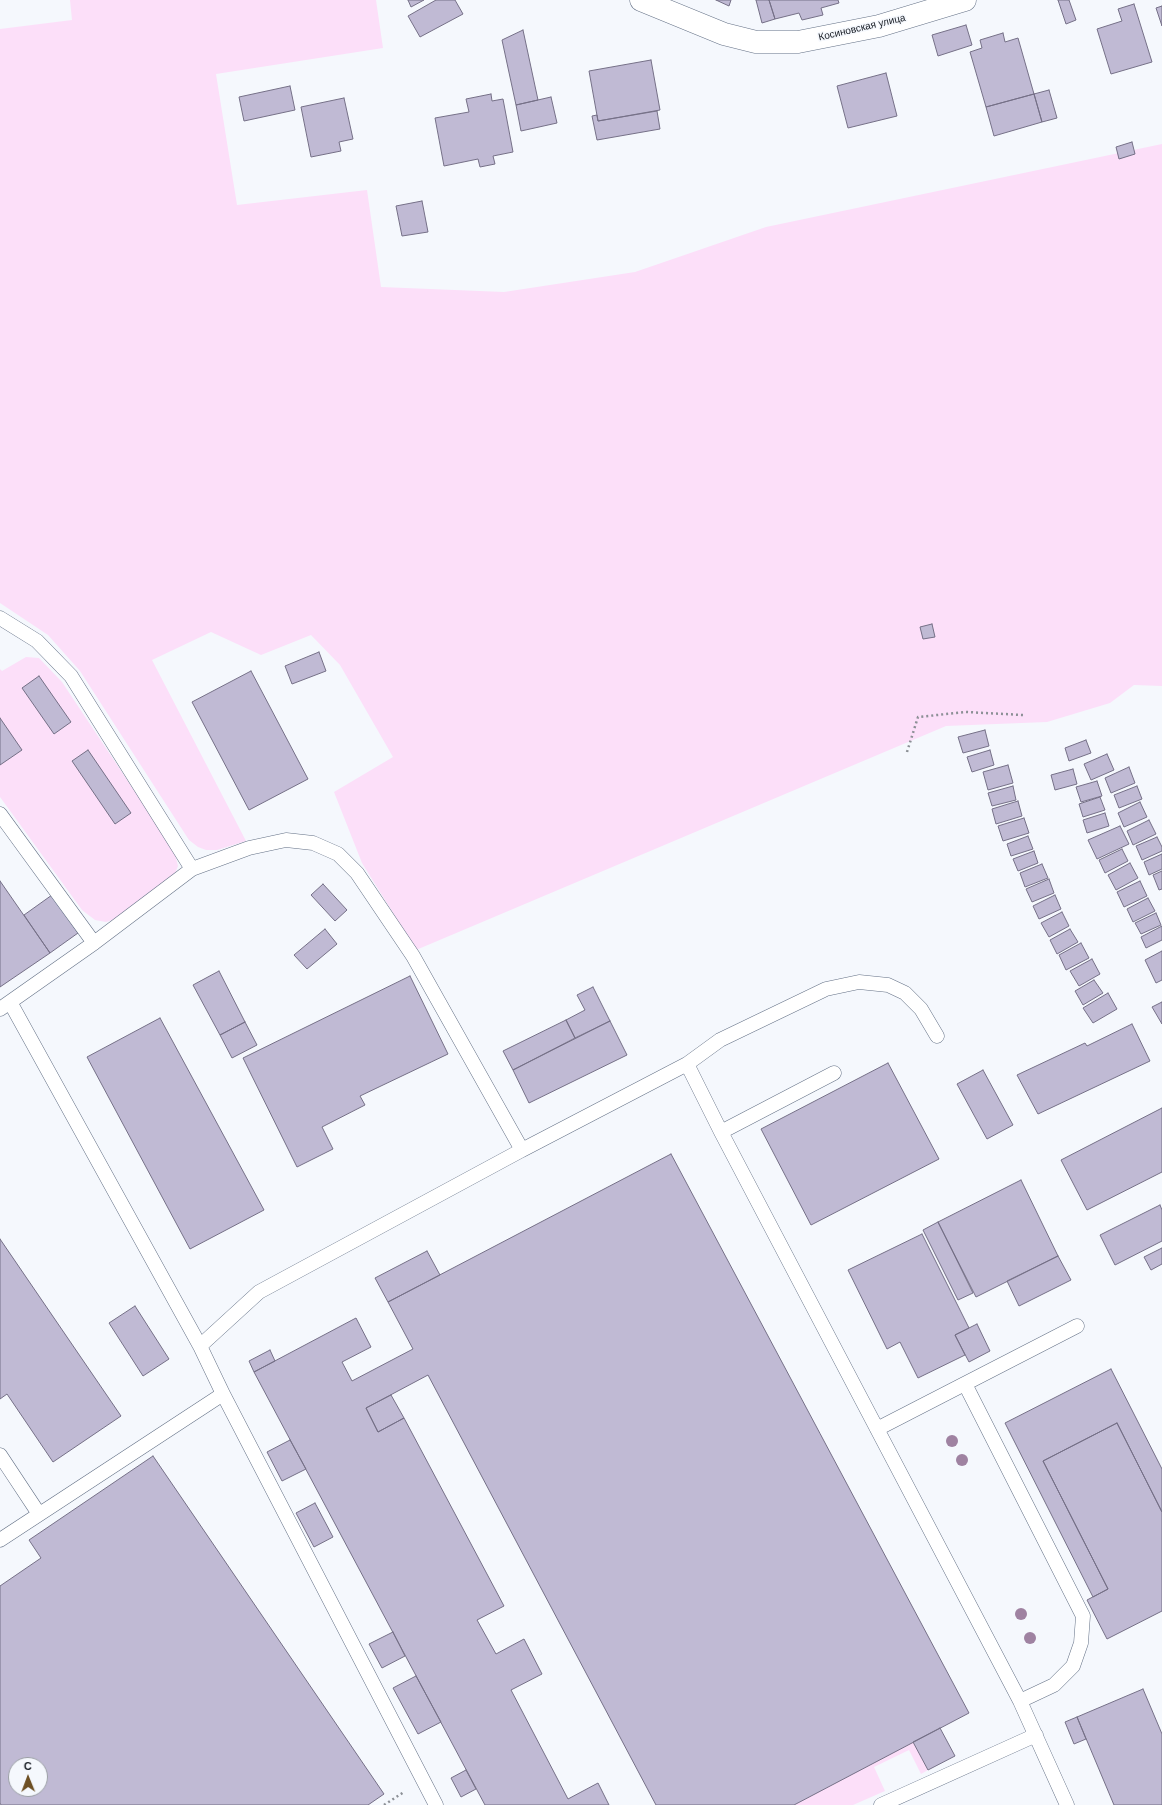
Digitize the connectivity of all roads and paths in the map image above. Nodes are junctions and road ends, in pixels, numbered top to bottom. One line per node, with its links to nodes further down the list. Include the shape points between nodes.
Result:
1 (641, 0): 2 (street, Косиновская улица, via 724,34 756,42 798,42 865,29)
2 (965, 0)
3 (0, 618): 7 (lane, via 37,641 71,676)
4 (1023, 715): 5 (path, via 966,712 918,717)
5 (907, 752)
6 (0, 814): 8 (lane)
7 (192, 869): 8 (lane); 14 (lane, via 249,848 286,840 313,843 338,854 357,874 414,956)
8 (94, 943): 9 (lane)
9 (5, 1006): 16 (lane)
10 (938, 1036): 11 (lane, via 921,1009 905,993 888,985 859,982 826,989 720,1040)
11 (687, 1064): 13 (lane); 14 (lane)
12 (834, 1073): 13 (lane)
13 (721, 1132): 19 (lane)
14 (522, 1150): 16 (lane, via 259,1292)
15 (1077, 1326): 17 (lane)
16 (200, 1346): 18 (lane)
17 (965, 1384): 19 (lane); 23 (lane, via 1084,1616 1081,1643 1073,1666 1054,1685)
18 (223, 1394): 21 (lane); 25 (lane)
19 (878, 1429): 23 (lane)
20 (0, 1456): 21 (lane)
21 (39, 1514): 22 (lane)
22 (0, 1540)
23 (1020, 1701): 24 (lane)
24 (1036, 1735): 26 (lane); 27 (lane)
25 (436, 1805)
26 (882, 1805)
27 (1067, 1805)

